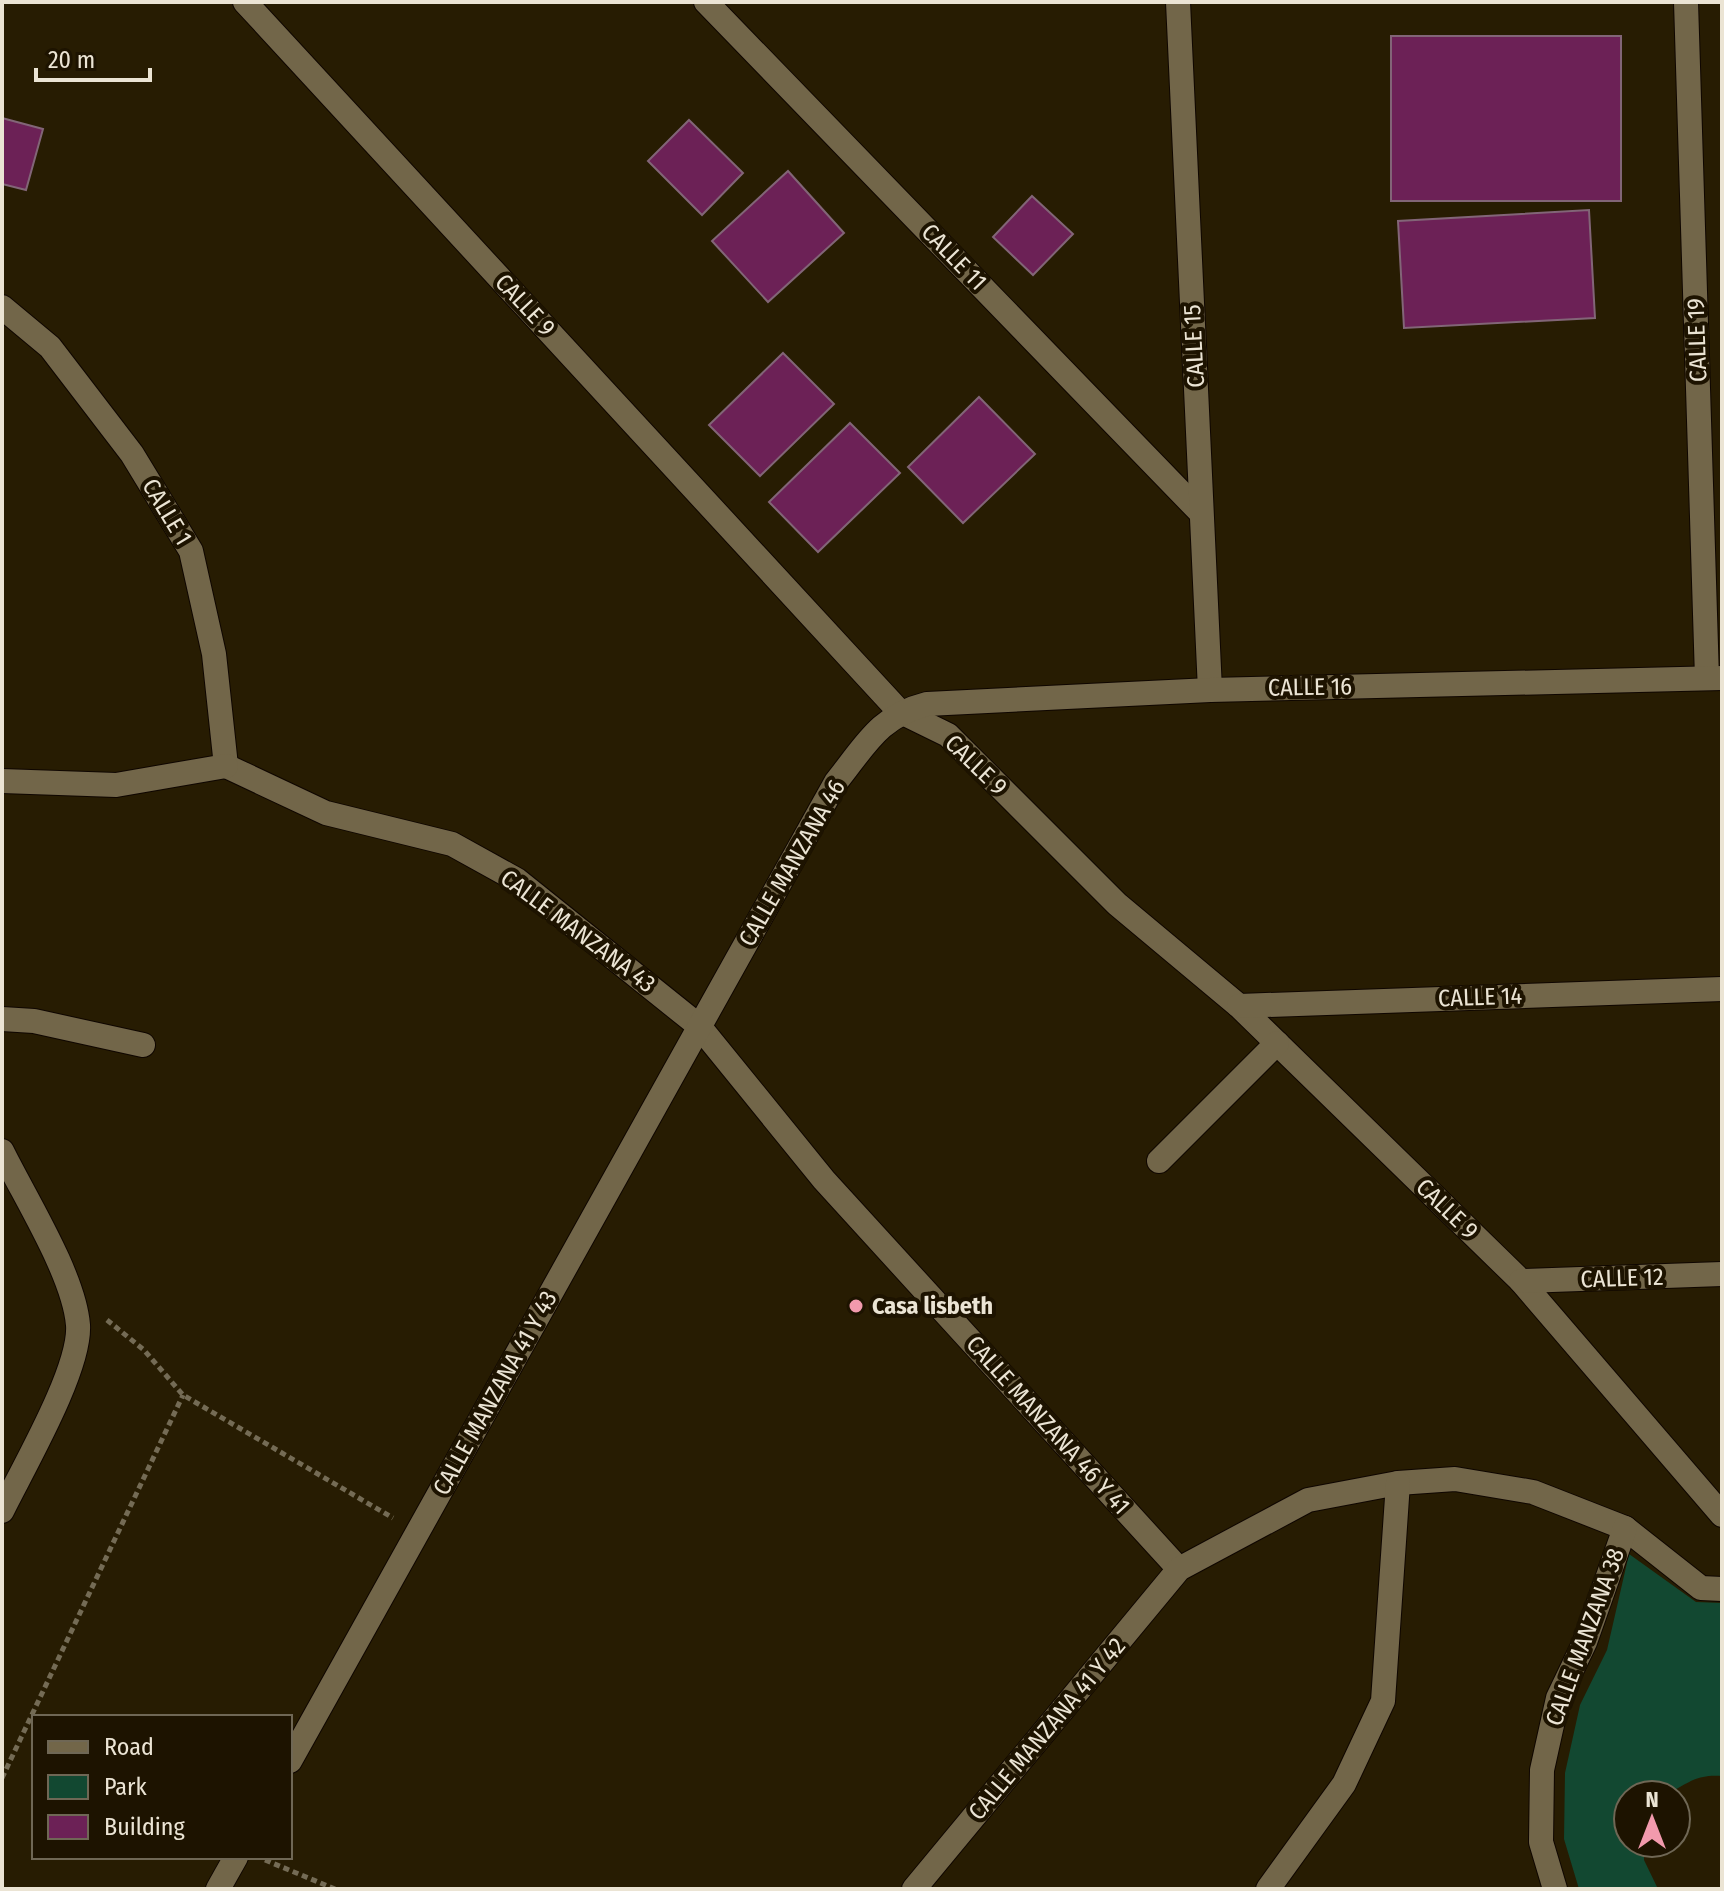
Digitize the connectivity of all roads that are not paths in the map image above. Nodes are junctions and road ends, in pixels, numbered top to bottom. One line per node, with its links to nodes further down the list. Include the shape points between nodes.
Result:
1 (245, 2): 9 (street, CALLE 9)
2 (706, 2): 6 (street, CALLE 11)
3 (1178, 2): 6 (street, CALLE 15)
4 (1686, 2): 7 (street, CALLE 19)
5 (2, 307): 10 (street, CALLE 1, via 59,359 132,454 191,551 214,654)
6 (1201, 513): 8 (street, CALLE 15)
7 (1714, 678): 8 (street, CALLE 16)
8 (1210, 690): 9 (street, CALLE 16, via 927,704)
9 (899, 711): 13 (street, CALLE 9, via 948,735 1117,904); 15 (street, CALLE MANZANA 46, via 836,782)
10 (226, 766): 11 (street, via 116,785); 15 (street, CALLE MANZANA 43, via 326,813 452,844 517,880)
11 (2, 781)
12 (1722, 989): 13 (street, CALLE 14)
13 (1239, 1006): 16 (street, CALLE 9)
14 (2, 1019): 17 (street)
15 (699, 1026): 26 (street, CALLE MANZANA 46 Y 41, via 824,1180); 28 (street, CALLE MANZANA 41 Y 43)
16 (1277, 1043): 19 (street); 21 (street, CALLE 9)
17 (143, 1045)
18 (2, 1151): 23 (street, via 72,1293 78,1327 74,1354)
19 (1159, 1161)
20 (1722, 1274): 21 (street, CALLE 12)
21 (1521, 1281): 24 (street, CALLE 9)
22 (1398, 1483): 25 (street, via 1455,1479 1533,1492); 26 (street, via 1308,1500); 32 (street, via 1383,1701 1344,1784)
23 (2, 1511)
24 (1722, 1515)
25 (1625, 1528): 27 (street, via 1701,1588); 33 (street, CALLE MANZANA 38, via 1585,1642 1558,1698 1542,1770 1541,1842)
26 (1179, 1569): 31 (street, CALLE MANZANA 41 Y 42)
27 (1722, 1589)
28 (292, 1757)
29 (235, 1859): 30 (street)
30 (218, 1889)
31 (914, 1889)
32 (1268, 1889)
33 (1555, 1889)

